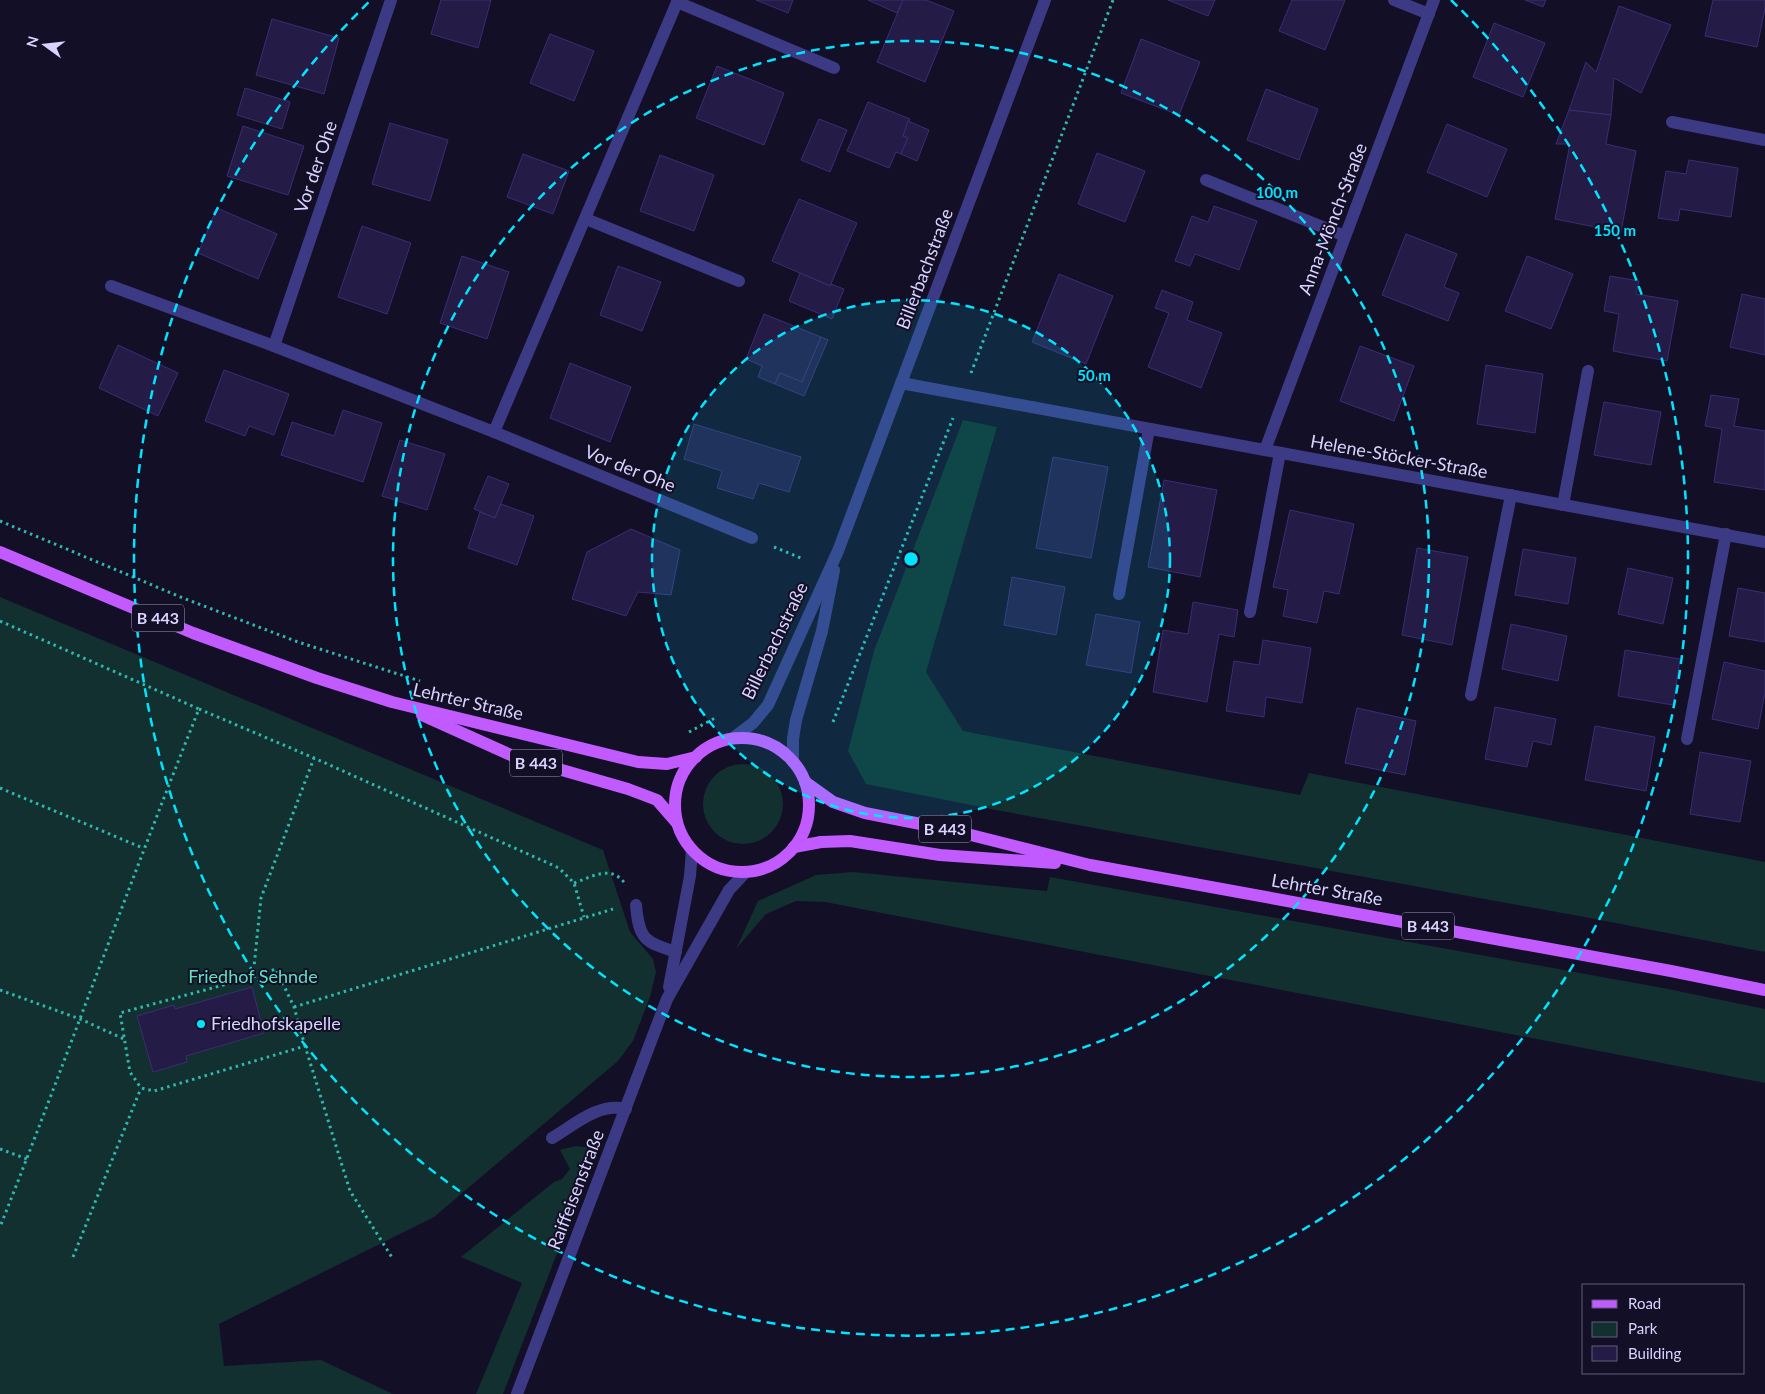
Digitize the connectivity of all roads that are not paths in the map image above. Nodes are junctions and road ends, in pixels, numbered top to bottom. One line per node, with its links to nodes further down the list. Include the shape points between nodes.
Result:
1 (391, 0): 15 (street, Vor der Ohe)
2 (1045, 0): 17 (street, Billerbachstraße)
3 (1394, 0): 6 (street)
4 (1434, 0): 6 (street, Anna-Mönch-Straße)
5 (678, 1): 7 (street); 11 (street)
6 (1429, 14): 12 (street, Anna-Mönch-Straße)
7 (834, 68)
8 (1672, 122): 9 (street)
9 (1765, 140)
10 (1206, 180): 12 (street)
11 (586, 219): 13 (street); 19 (street)
12 (1345, 236): 20 (street, Anna-Mönch-Straße)
13 (739, 281)
14 (112, 286): 15 (street, Vor der Ohe)
15 (274, 346): 19 (street, Vor der Ohe)
16 (1588, 371): 23 (street)
17 (901, 383): 18 (street, Helene-Stöcker-Straße); 27 (street, Billerbachstraße)
18 (1149, 429): 20 (street, Helene-Stöcker-Straße); 29 (street)
19 (494, 432): 25 (street, Vor der Ohe)
20 (1264, 450): 21 (street, Helene-Stöcker-Straße)
21 (1280, 453): 22 (street, Helene-Stöcker-Straße); 30 (street)
22 (1511, 495): 23 (street, Helene-Stöcker-Straße); 31 (street)
23 (1563, 505): 24 (street, Helene-Stöcker-Straße)
24 (1726, 534): 26 (street, Helene-Stöcker-Straße); 34 (street)
25 (752, 538)
26 (1765, 542)
27 (838, 551): 33 (street, Billerbachstraße, via 768,705 753,723); 36 (street, Billerbachstraße, via 822,631 796,720)
28 (0, 552): 32 (main road, B 443, via 193,633)
29 (1119, 594)
30 (1250, 612)
31 (1471, 695)
32 (392, 702): 35 (main road, Lehrter Straße / B 443, via 638,762 667,764); 38 (main road, Lehrter Straße / B 443, via 513,756 657,800)
33 (733, 738): 35 (main road, via 719,742); 36 (main road, via 755,739 776,747)
34 (1688, 740)
35 (696, 757): 38 (main road, via 678,787 675,805)
36 (793, 762): 37 (main road)
37 (805, 782): 39 (main road, via 809,805 806,827); 41 (main road, Lehrter Straße / B 443, via 833,802 865,813 950,830)
38 (678, 823): 40 (main road)
39 (794, 847): 41 (main road, Lehrter Straße / B 443, via 821,842 850,842 940,855); 42 (main road, via 772,865)
40 (692, 850): 42 (main road, via 707,863); 44 (street, Raiffeisenstraße)
41 (1090, 865): 45 (main road, Lehrter Straße / B 443)
42 (745, 872): 46 (street, Raiffeisenstraße, via 728,890)
43 (636, 906): 44 (street, via 642,932 652,944)
44 (676, 952): 46 (street, Raiffeisenstraße)
45 (1765, 990)
46 (667, 999): 47 (street, Raiffeisenstraße)
47 (626, 1109): 48 (street, via 605,1108); 49 (street, Raiffeisenstraße)
48 (552, 1138)
49 (516, 1394)

